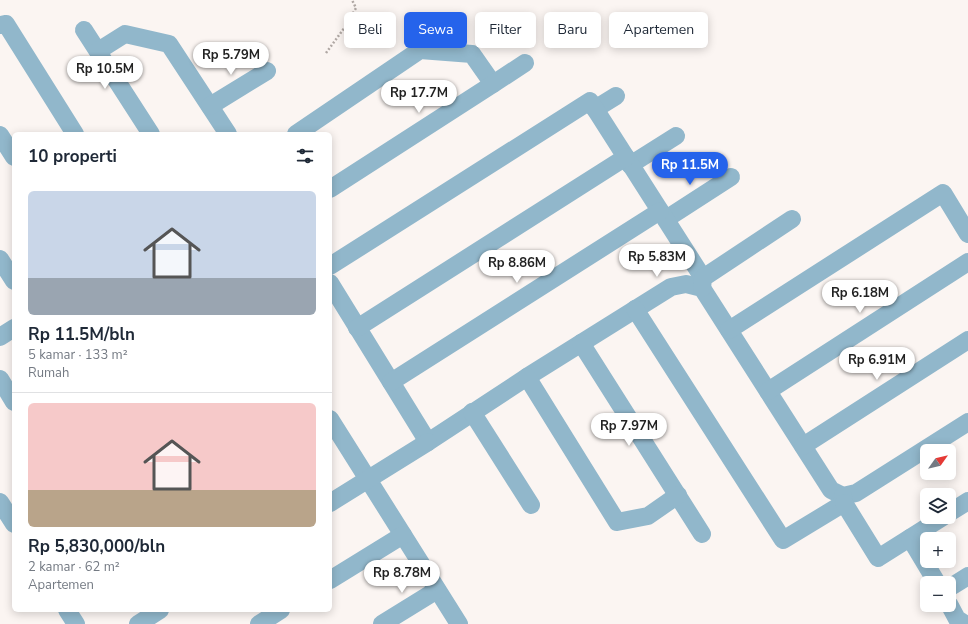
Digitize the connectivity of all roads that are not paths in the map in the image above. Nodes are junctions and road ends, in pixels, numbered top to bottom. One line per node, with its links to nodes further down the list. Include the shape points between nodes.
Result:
1 (0, 25): 10 (street, via 6,24)
2 (84, 30): 3 (street)
3 (98, 51): 8 (street, via 126,34 169,44); 11 (street)
4 (525, 63): 6 (street)
5 (267, 71): 8 (street)
6 (493, 84): 13 (street, via 472,54 420,50); 19 (street)
7 (616, 96): 9 (street)
8 (210, 106): 12 (street)
9 (595, 109): 17 (street); 25 (street, via 590,101)
10 (74, 132)
11 (150, 132)
12 (227, 132)
13 (299, 132)
14 (0, 135): 16 (street)
15 (676, 136): 17 (street)
16 (12, 154)
17 (628, 161): 20 (street); 30 (street)
18 (731, 177): 20 (street)
19 (332, 188)
20 (663, 215): 27 (street); 38 (street)
21 (792, 219): 27 (street)
22 (968, 234): 32 (street, via 942,194)
23 (0, 259): 26 (street)
24 (968, 262): 39 (street)
25 (332, 265)
26 (12, 278)
27 (702, 283): 29 (street, via 671,287); 32 (street)
28 (332, 286): 30 (street)
29 (635, 309): 35 (street); 48 (street, via 783,540)
30 (357, 328): 38 (street)
31 (12, 329): 33 (street)
32 (729, 330): 39 (street)
33 (0, 337)
34 (968, 340): 45 (street)
35 (581, 343): 36 (street); 47 (street)
36 (528, 377): 41 (street); 47 (street, via 617,522 648,516)
37 (0, 379): 40 (street)
38 (391, 382): 44 (street)
39 (768, 391): 45 (street)
40 (12, 399)
41 (472, 412): 44 (street); 52 (street)
42 (332, 422): 46 (street)
43 (968, 422): 48 (street)
44 (428, 442): 46 (street)
45 (803, 446): 48 (street, via 831,490)
46 (368, 480): 51 (street); 57 (street)
47 (678, 495): 56 (street)
48 (843, 499): 58 (street, via 878,558)
49 (968, 501): 53 (street)
50 (0, 502): 54 (street)
51 (332, 502)
52 (531, 505)
53 (956, 509)
54 (12, 521)
55 (932, 524): 58 (street)
56 (702, 534)
57 (403, 535): 61 (street); 63 (street)
58 (910, 538): 59 (street)
59 (933, 576)
60 (968, 576): 62 (street)
61 (332, 579)
62 (956, 584)
63 (438, 590): 69 (street); 70 (street)
64 (68, 612): 67 (street)
65 (278, 612): 68 (street)
66 (953, 612): 71 (street, via 957,619)
67 (76, 624)
68 (258, 624)
69 (382, 624)
70 (459, 624)
71 (965, 624)

